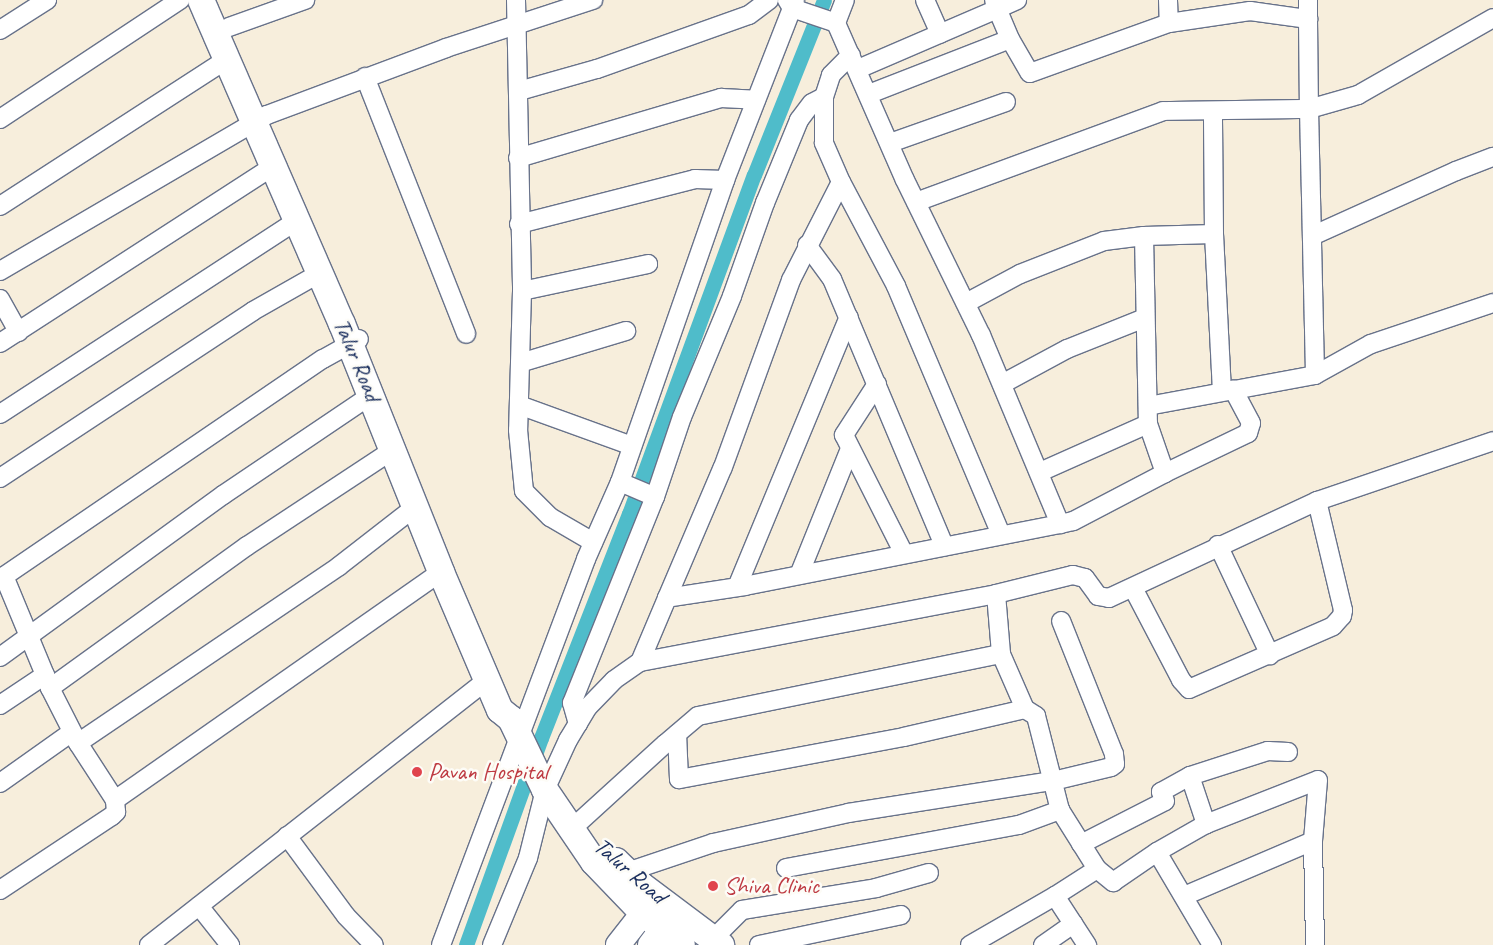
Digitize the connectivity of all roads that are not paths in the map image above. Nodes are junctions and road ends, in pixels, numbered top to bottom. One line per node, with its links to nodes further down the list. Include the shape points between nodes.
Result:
1 (47, 0): 22 (street)
2 (180, 0): 36 (street)
3 (201, 0): 26 (main road, Talur Road)
4 (218, 0): 21 (main road, Talur Road)
5 (305, 0): 21 (street)
6 (516, 0): 23 (street)
7 (593, 0): 23 (street)
8 (769, 0): 29 (street, via 749,15 597,69)
9 (845, 0): 19 (street)
10 (925, 0): 24 (street)
11 (1017, 0): 15 (street)
12 (1168, 0): 20 (street)
13 (1308, 0): 18 (street)
14 (791, 3): 19 (street); 32 (street)
15 (996, 5): 24 (street); 25 (street)
16 (1238, 6): 18 (street, via 1250,11); 20 (street)
17 (1493, 18): 34 (street, via 1358,95)
18 (1308, 19): 34 (street)
19 (836, 23): 27 (street)
20 (1169, 23): 25 (street, via 1030,73)
21 (229, 27): 37 (main road, Talur Road)
22 (0, 30)
23 (503, 30): 28 (street); 29 (street)
24 (940, 34): 27 (street)
25 (1010, 39): 30 (street)
26 (227, 59): 37 (main road, Talur Road); 45 (street)
27 (854, 62): 30 (street); 31 (street, via 831,74)
28 (365, 77): 37 (street); 63 (street)
29 (519, 91): 40 (street)
30 (868, 94): 38 (street)
31 (824, 98): 43 (street, via 824,143); 84 (street, via 812,103 799,120)
32 (756, 100): 40 (street, via 721,98); 42 (street)
33 (1006, 102): 38 (street)
34 (1309, 108): 35 (street); 50 (street)
35 (1212, 112): 44 (street, via 1163,112); 48 (street)
36 (0, 119)
37 (261, 119): 41 (main road, Talur Road); 53 (street); 64 (main road, Talur Road)
38 (890, 143): 44 (street)
39 (1493, 157): 50 (street)
40 (518, 158): 47 (street)
41 (272, 167): 46 (main road, Talur Road); 62 (street)
42 (725, 180): 47 (street, via 695,179); 77 (street)
43 (841, 182): 51 (street); 88 (street, via 896,286)
44 (916, 202): 57 (street)
45 (0, 206)
46 (296, 221): 54 (main road, Talur Road); 74 (street)
47 (519, 224): 55 (street)
48 (1214, 234): 49 (street); 70 (street)
49 (1144, 236): 57 (street, via 1104,241 1020,274); 60 (street)
50 (1312, 236): 67 (street)
51 (807, 245): 59 (street, via 832,279); 99 (street, via 723,467)
52 (648, 264): 55 (street)
53 (0, 271)
54 (320, 273): 64 (main road, Talur Road); 82 (street, via 253,312)
55 (522, 292): 66 (street)
56 (0, 300): 62 (street)
57 (966, 303): 69 (street)
58 (1493, 303): 67 (street, via 1371,344)
59 (849, 318): 68 (street); 96 (street)
60 (1145, 318): 69 (street, via 1067,349); 73 (street)
61 (626, 330): 66 (street)
62 (18, 332): 65 (street)
63 (466, 334)
64 (356, 341): 71 (main road, Talur Road); 95 (street, via 159,468); 111 (main road, Talur Road, via 500,675)
65 (0, 343)
66 (520, 363): 72 (street)
67 (1315, 374): 70 (street)
68 (877, 384): 78 (street, via 844,435); 91 (street)
69 (1002, 384): 80 (street)
70 (1227, 390): 73 (street); 81 (street, via 1251,423 1248,433)
71 (371, 395): 79 (main road, Talur Road); 101 (street, via 223,495)
72 (519, 405): 77 (street); 89 (street, via 524,491 550,517)
73 (1148, 406): 75 (street)
74 (0, 414)
75 (1148, 424): 80 (street); 81 (street)
76 (1493, 441): 85 (street)
77 (632, 446): 83 (street)
78 (850, 449): 92 (street); 94 (street)
79 (394, 450): 86 (main road, Talur Road); 107 (street)
80 (1040, 472): 87 (street)
81 (1165, 473): 87 (street, via 1073,521)
82 (0, 478)
83 (623, 484): 84 (street); 89 (street)
84 (650, 495): 110 (street, via 572,703)
85 (1317, 501): 90 (street); 103 (street, via 1342,616 1333,626)
86 (415, 507): 93 (main road, Talur Road); 113 (street, via 339,566)
87 (1060, 524): 88 (street)
88 (1001, 534): 91 (street)
89 (593, 542): 111 (street)
90 (1218, 545): 97 (street); 103 (street)
91 (944, 546): 92 (street)
92 (904, 554): 94 (street)
93 (441, 572): 106 (main road, Talur Road); 119 (street)
94 (799, 575): 96 (street)
95 (2, 578): 101 (street)
96 (737, 587): 99 (street)
97 (1133, 588): 98 (street, via 1103,599 1085,578 1073,575); 103 (street, via 1181,680 1189,689)
98 (996, 594): 102 (street); 105 (street)
99 (667, 598): 105 (street)
100 (1061, 620): 116 (street, via 1116,760 1111,767)
101 (29, 636): 104 (street); 107 (street)
102 (1001, 654): 109 (street); 112 (street, via 698,716)
103 (1270, 655)
104 (0, 657)
105 (640, 662): 110 (street, via 614,680 588,707)
106 (486, 680): 111 (main road, Talur Road, via 500,710); 123 (street)
107 (47, 682): 108 (street); 113 (street)
108 (0, 705)
109 (1025, 709): 112 (street, via 904,738 679,780); 116 (street, via 1036,716)
110 (578, 724): 118 (street)
111 (515, 729): 118 (main road, Talur Road); 142 (street)
112 (677, 734): 121 (street)
113 (75, 738): 117 (street); 119 (street)
114 (1288, 752): 115 (street, via 1268,751)
115 (1190, 776): 122 (street); 125 (street, via 1161,792 1165,801)
116 (1053, 782): 120 (street); 129 (street, via 848,813 713,843)
117 (0, 783)
118 (545, 790): 121 (main road, Talur Road); 136 (main road, Talur Road, via 594,862); 143 (street, via 528,858)
119 (115, 800): 131 (street, via 116,812 112,816)
120 (1060, 810): 125 (street); 127 (street, via 1019,825)
121 (577, 824): 129 (main road, Talur Road)
122 (1206, 824): 124 (street, via 1318,780); 126 (street)
123 (287, 836): 134 (street); 141 (street, via 346,916)
124 (1313, 841): 133 (street); 150 (street)
125 (1081, 844): 128 (street)
126 (1158, 852): 128 (street, via 1113,882); 133 (street)
127 (786, 868)
128 (1097, 869): 132 (street)
129 (627, 872): 136 (main road, Talur Road)
130 (929, 873): 138 (street, via 876,888 742,910)
131 (0, 890)
132 (1055, 896): 137 (street); 146 (street)
133 (1184, 896): 149 (street)
134 (199, 906): 139 (street); 140 (street)
135 (901, 915): 145 (street)
136 (662, 923): 138 (main road, Talur Road); 144 (street)
137 (1073, 924): 147 (street); 148 (street)
138 (717, 942)
139 (149, 945)
140 (230, 945)
141 (374, 945)
142 (441, 945)
143 (492, 945)
144 (618, 945)
145 (759, 945)
146 (970, 945)
147 (1044, 945)
148 (1087, 945)
149 (1212, 945)
150 (1315, 945)

